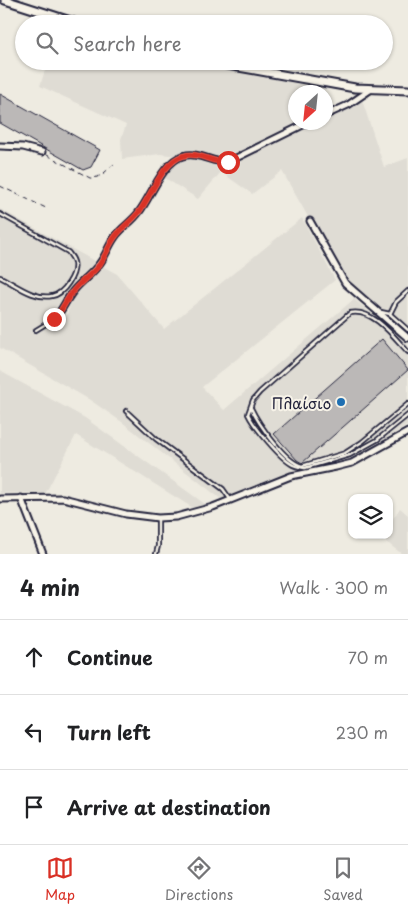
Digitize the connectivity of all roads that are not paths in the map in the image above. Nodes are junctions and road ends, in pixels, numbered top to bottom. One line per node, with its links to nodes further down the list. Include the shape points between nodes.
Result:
1 (5, 0): 2 (street)
2 (52, 15)
3 (264, 70): 4 (street)
4 (370, 90): 5 (street); 6 (street)
5 (408, 90)
6 (333, 112)
7 (293, 130): 16 (street, via 228,162 192,155 176,159 166,169 139,213 116,234 101,263 72,292)
8 (0, 146): 9 (street)
9 (42, 152)
10 (0, 214): 12 (lane, via 68,252 74,259 75,268 66,286 51,297 33,294)
11 (310, 220): 14 (street, via 345,283)
12 (0, 277)
13 (408, 291): 15 (lane, via 396,302)
14 (374, 310): 15 (lane); 19 (street)
15 (390, 314): 18 (lane)
16 (54, 319): 17 (lane)
17 (36, 330)
18 (408, 330)
19 (408, 338)
20 (408, 352): 22 (lane, via 373,319 350,313 260,392)
21 (408, 404): 22 (lane, via 345,452 302,466 292,461 260,426)
22 (251, 408): 24 (lane, via 248,414 251,420 286,461 305,468 350,455 377,440)
23 (126, 411): 28 (lane, via 156,439 223,489)
24 (408, 414)
25 (408, 432): 28 (street, via 352,463 291,476)
26 (20, 498): 27 (street); 29 (street, via 78,500 110,511); 30 (street)
27 (0, 499)
28 (231, 500): 29 (street, via 184,516)
29 (158, 518): 31 (lane)
30 (43, 554)
31 (156, 554)

